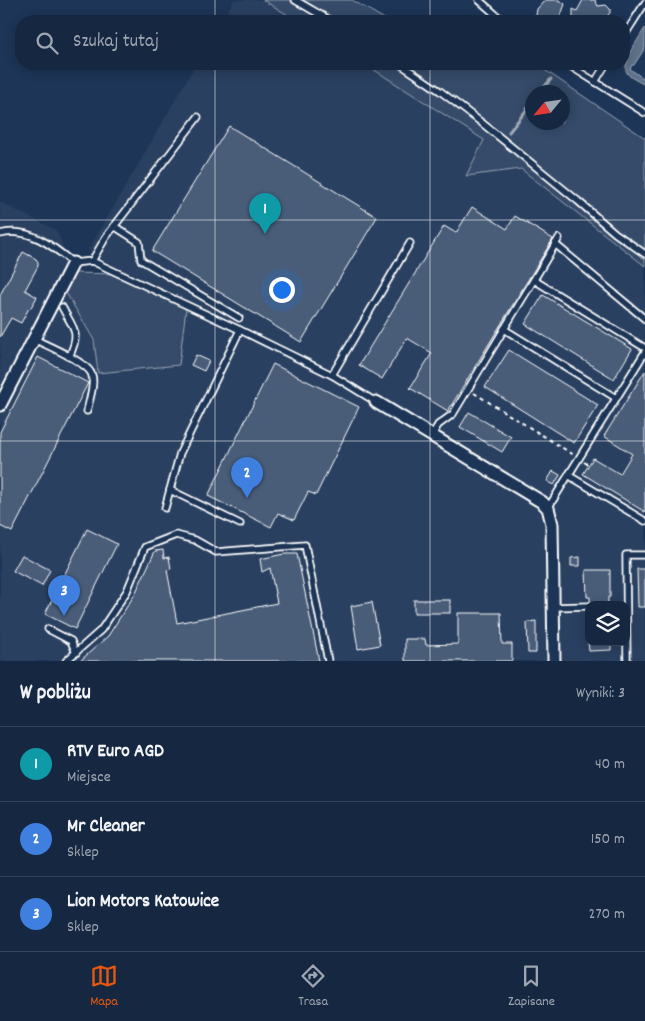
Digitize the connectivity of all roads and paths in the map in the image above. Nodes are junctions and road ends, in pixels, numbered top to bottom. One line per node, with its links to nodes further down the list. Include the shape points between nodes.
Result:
1 (295, 0): 4 (lane)
2 (479, 0): 5 (lane)
3 (645, 3): 6 (lane)
4 (321, 15)
5 (495, 15)
6 (630, 27)
7 (409, 70): 18 (lane, via 482,123)
8 (576, 70): 10 (lane)
9 (602, 70): 10 (lane)
10 (595, 82): 11 (lane)
11 (645, 113)
12 (198, 117): 13 (lane)
13 (114, 226): 19 (lane); 23 (lane, via 139,242 141,260)
14 (0, 234): 20 (lane, via 19,232 39,239)
15 (559, 238): 17 (lane)
16 (410, 243): 31 (lane)
17 (555, 244): 21 (lane); 24 (lane)
18 (645, 254)
19 (92, 261): 20 (lane); 26 (lane)
20 (73, 263): 27 (street)
21 (534, 280): 25 (lane); 28 (lane)
22 (62, 307): 30 (lane, via 76,336)
23 (239, 318)
24 (645, 319)
25 (504, 329): 32 (lane); 33 (lane)
26 (240, 330): 31 (lane); 41 (lane, via 180,453)
27 (34, 339): 30 (lane); 35 (street)
28 (645, 348)
29 (645, 352): 33 (lane)
30 (69, 357): 36 (lane, via 91,373 93,385)
31 (332, 375): 34 (lane)
32 (467, 389): 37 (lane, via 453,414 438,425); 38 (path)
33 (616, 398): 38 (lane)
34 (376, 402): 37 (street)
35 (0, 405)
36 (87, 411)
37 (432, 436): 43 (street)
38 (579, 459): 39 (path); 40 (lane)
39 (589, 465)
40 (568, 475): 43 (lane); 44 (lane)
41 (170, 490): 42 (lane); 45 (lane)
42 (165, 508)
43 (548, 508): 49 (street, via 552,524)
44 (645, 521)
45 (240, 524)
46 (645, 555): 47 (lane, via 626,555)
47 (626, 601)
48 (585, 606): 49 (lane)
49 (553, 607): 55 (street)
50 (48, 629): 52 (lane, via 71,641)
51 (627, 646): 56 (lane)
52 (76, 653): 53 (lane); 54 (lane, via 101,630 127,591 145,548 176,535 195,540 216,552 305,544)
53 (66, 661)
54 (328, 661)
55 (554, 661)
56 (627, 661)

